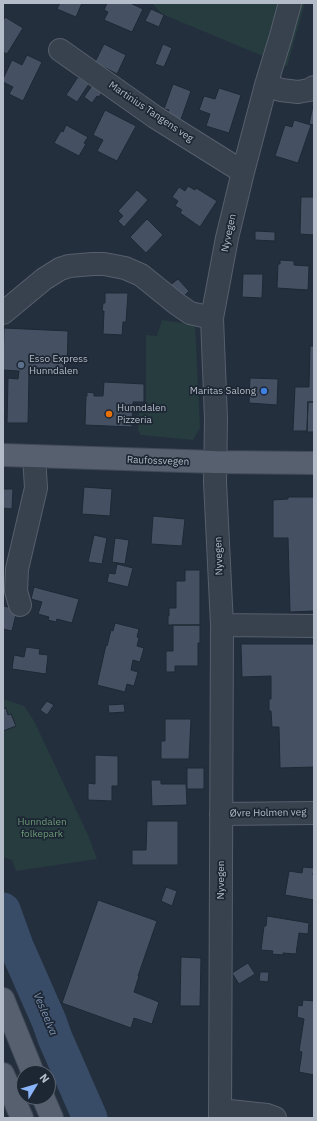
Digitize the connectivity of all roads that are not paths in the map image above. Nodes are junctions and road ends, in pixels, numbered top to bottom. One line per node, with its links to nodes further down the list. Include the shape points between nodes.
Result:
1 (290, 3): 3 (street, Nyvegen)
2 (60, 50): 5 (street, Martinius Tangens veg, via 155,117)
3 (266, 85): 4 (street, via 298,92); 5 (street, Nyvegen)
4 (314, 87)
5 (243, 172): 7 (street, Nyvegen)
6 (3, 313): 7 (street, via 60,269 104,264 125,268 141,275 190,313)
7 (212, 318): 10 (street, Nyvegen)
8 (3, 455): 9 (main road, Raufossvegen)
9 (34, 456): 10 (main road, Raufossvegen); 12 (street, via 36,488 17,569 16,591)
10 (215, 462): 11 (main road, Raufossvegen); 13 (street, Nyvegen)
11 (314, 463)
12 (20, 605)
13 (222, 626): 14 (street); 16 (street, Nyvegen)
14 (314, 626)
15 (314, 813): 16 (street, Øvre Holmen veg)
16 (221, 814): 21 (street, Nyvegen)
17 (3, 999): 18 (main road)
18 (30, 1065)
19 (3, 1074): 22 (main road)
20 (46, 1105): 23 (main road)
21 (220, 1114): 24 (street, via 267,1115)
22 (22, 1118)
23 (52, 1118)
24 (275, 1118)

